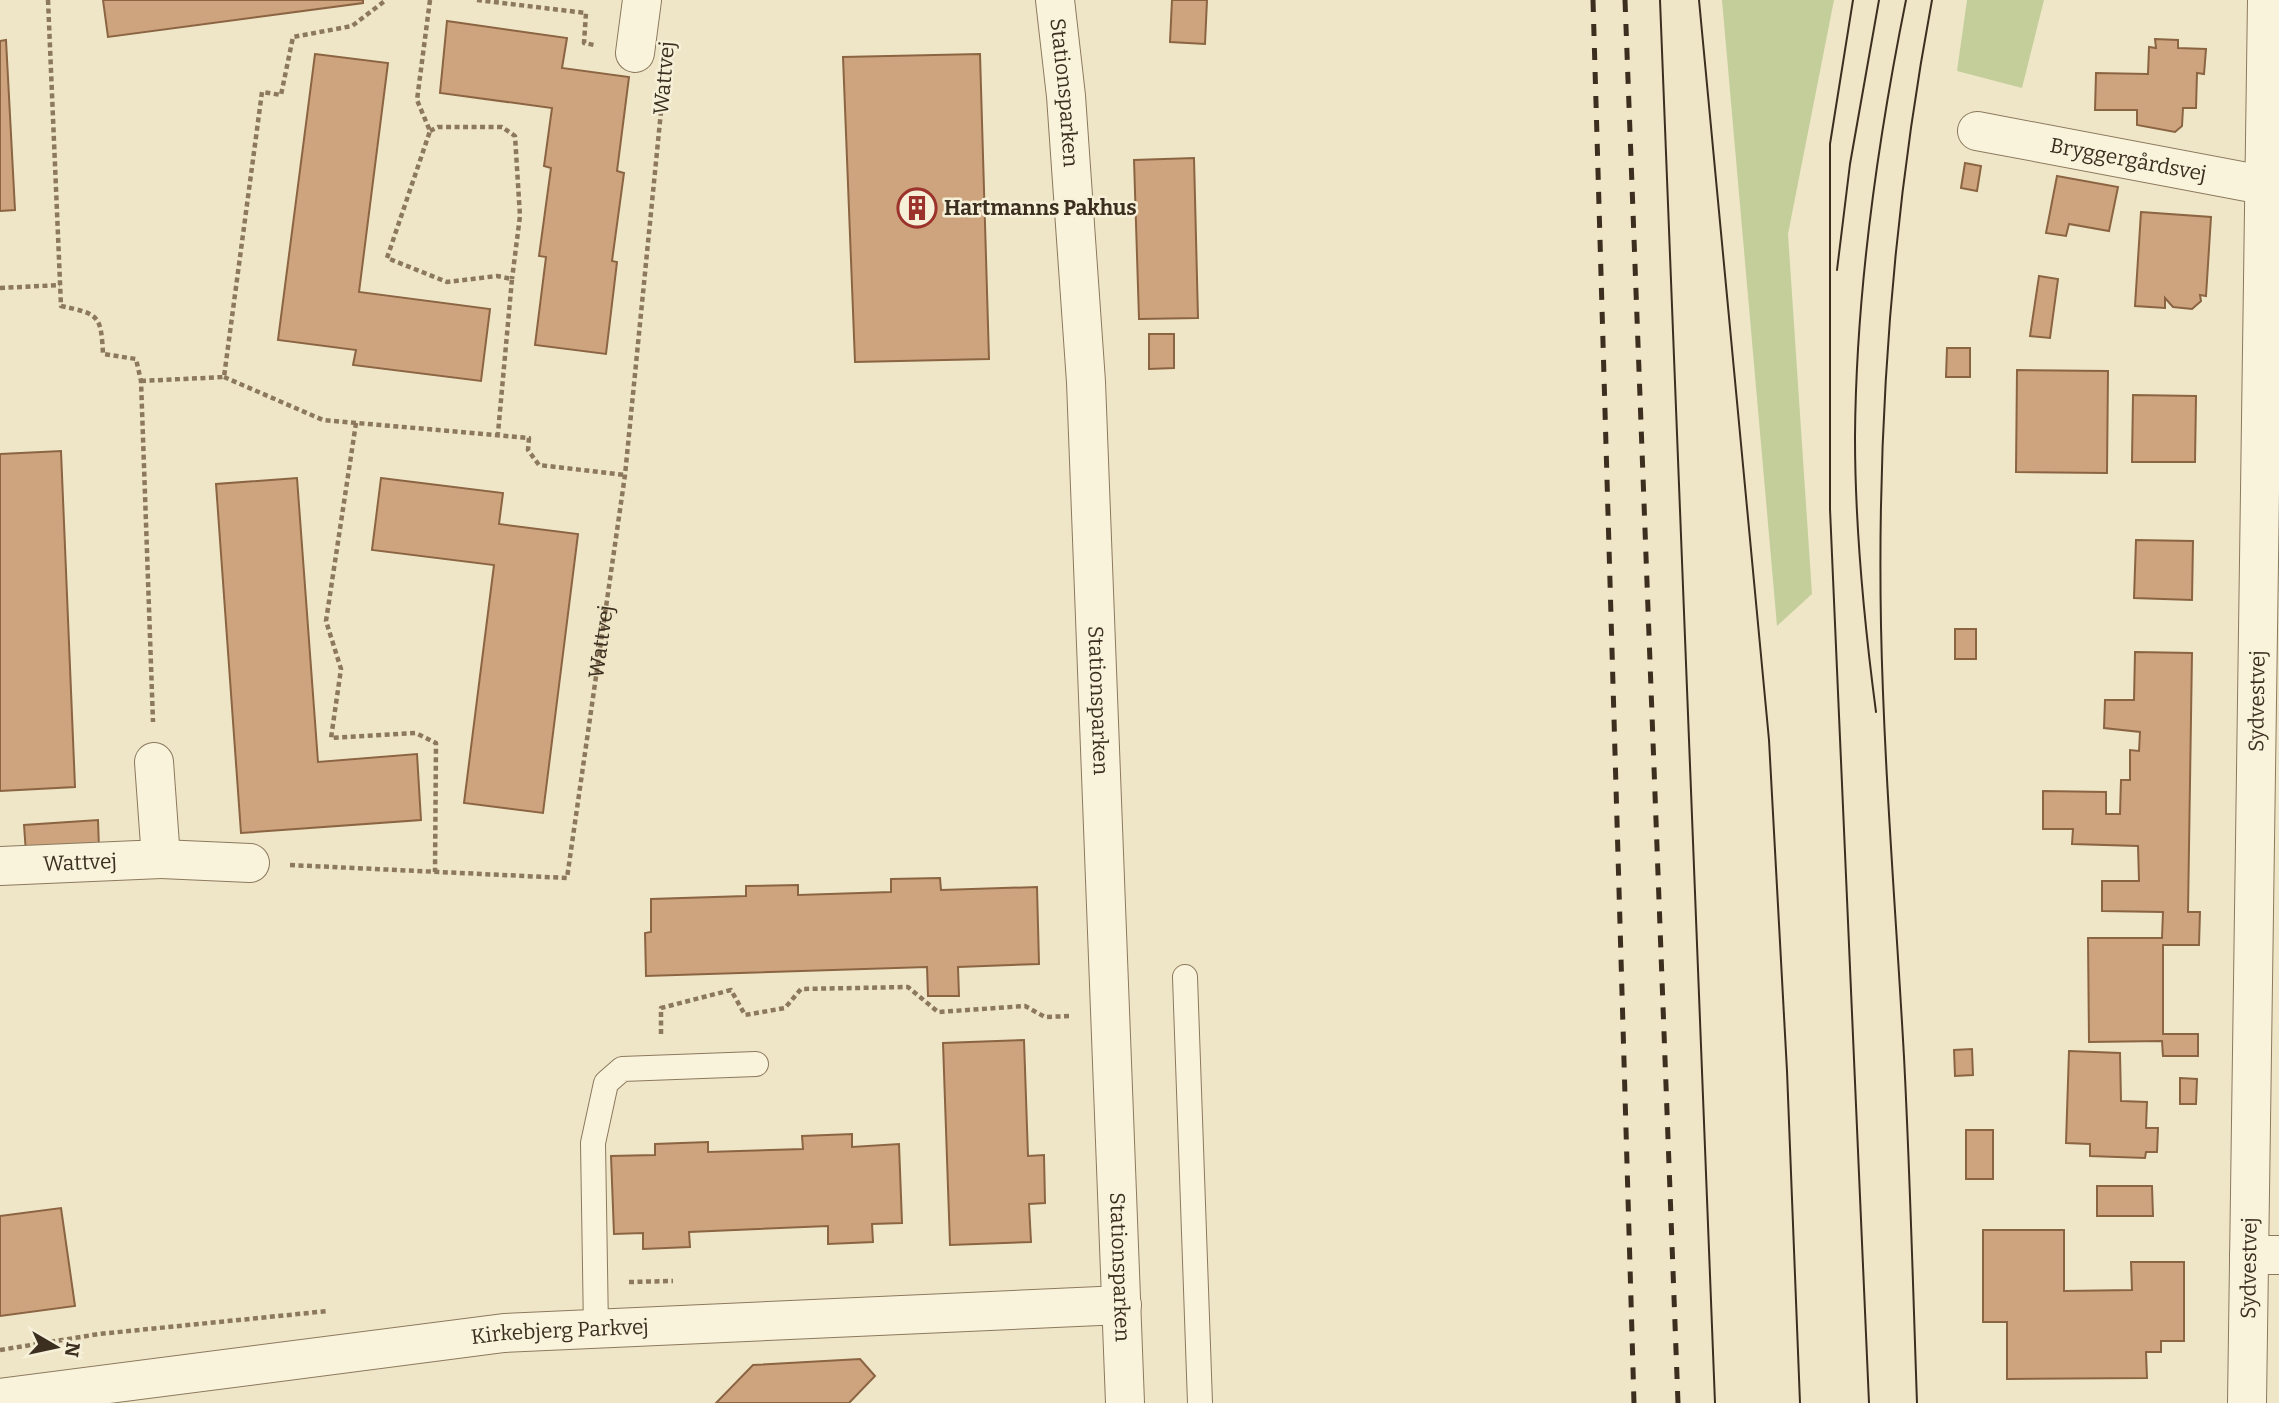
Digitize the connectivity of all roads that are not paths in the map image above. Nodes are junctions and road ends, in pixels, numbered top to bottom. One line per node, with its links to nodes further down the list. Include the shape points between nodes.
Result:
1 (642, 0): 4 (street)
2 (1055, 0): 15 (street, Stationsparken, via 1086,382)
3 (2267, 0): 6 (street, Sydvestvej)
4 (651, 54)
5 (1977, 131): 6 (street, Bryggergårdsvej)
6 (2272, 186): 7 (street, Sydvestvej)
7 (2268, 730): 14 (street, Sydvestvej)
8 (154, 762): 9 (street)
9 (161, 859): 10 (street, Wattvej); 11 (street, Wattvej)
10 (250, 863)
11 (0, 866)
12 (1185, 977): 19 (lane)
13 (756, 1064): 16 (lane, via 622,1069 606,1083 593,1143)
14 (2264, 1255): 20 (street, Sydvestvej)
15 (1122, 1306): 16 (street, Kirkebjerg Parkvej); 18 (street, Stationsparken)
16 (596, 1329): 17 (street, Kirkebjerg Parkvej, via 504,1334)
17 (0, 1398)
18 (1125, 1403)
19 (1200, 1403)
20 (2247, 1403)

